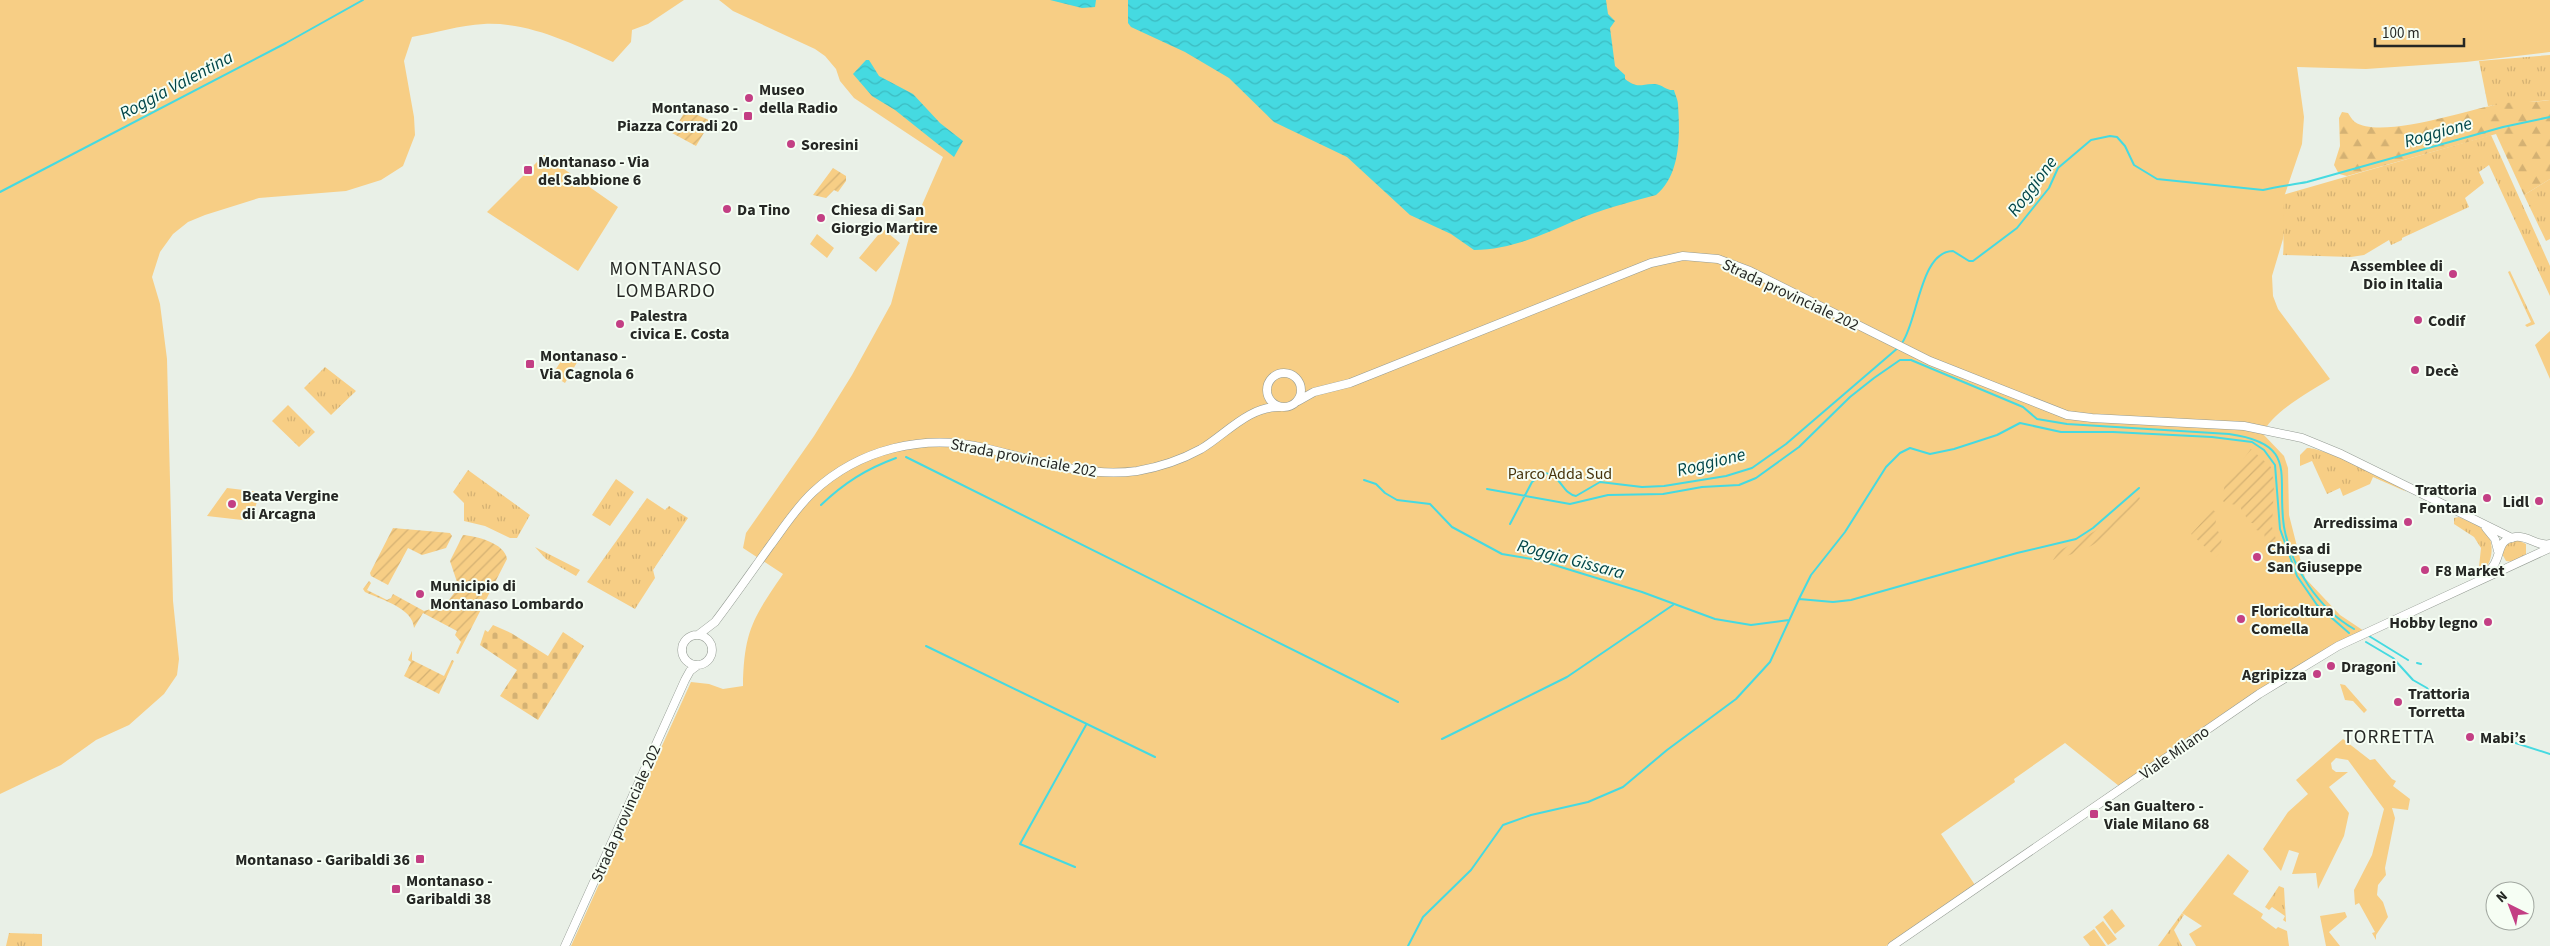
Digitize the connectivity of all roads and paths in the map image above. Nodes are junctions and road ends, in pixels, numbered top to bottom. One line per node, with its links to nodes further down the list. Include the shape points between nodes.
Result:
1 (1300, 382): 2 (street, Strada provinciale 202, via 1310,389); 3 (street, Strada provinciale 202, via 1287,373 1276,374); 4 (street)
2 (1322, 390): 4 (street, Strada provinciale 202); 7 (street, Strada provinciale 202, via 1350,383 1651,263 1683,256 1708,257 1750,271 1930,361 2067,415 2259,428 2308,440)
3 (1266, 391): 5 (street, via 1270,400); 6 (street, Strada provinciale 202, via 1262,403)
4 (1298, 401): 5 (street, Strada provinciale 202)
5 (1280, 407): 6 (street, Strada provinciale 202, via 1264,408)
6 (1247, 417): 16 (street, Strada provinciale 202, via 1190,455 1156,467 1128,472 1081,470 946,442 918,442 864,458 835,474 793,514)
7 (2480, 523): 8 (street, Strada provinciale 202); 12 (street, via 2493,536)
8 (2512, 538): 9 (street); 12 (street, Viale Milano, via 2503,543)
9 (2530, 541): 10 (street); 13 (street, via 2531,551)
10 (2550, 544)
11 (2550, 548): 13 (street, Viale Milano)
12 (2498, 553): 14 (street, via 2502,563); 15 (street, Viale Milano, via 2490,570)
13 (2524, 560): 14 (street, Viale Milano)
14 (2514, 565): 15 (street, Viale Milano)
15 (2470, 584): 23 (street, Viale Milano, via 2338,646 2298,669)
16 (715, 622): 17 (street, Strada provinciale 202); 18 (street, Strada provinciale 202)
17 (698, 635): 18 (street, via 706,637); 19 (street, Strada provinciale 202, via 689,637 683,644 682,653)
18 (711, 644): 20 (street, Strada provinciale 202, via 709,659)
19 (687, 661): 20 (street); 21 (street, Strada provinciale 202)
20 (698, 665): 21 (street, Strada provinciale 202)
21 (685, 680): 22 (street, Strada provinciale 202)
22 (565, 946)
23 (1892, 946)

